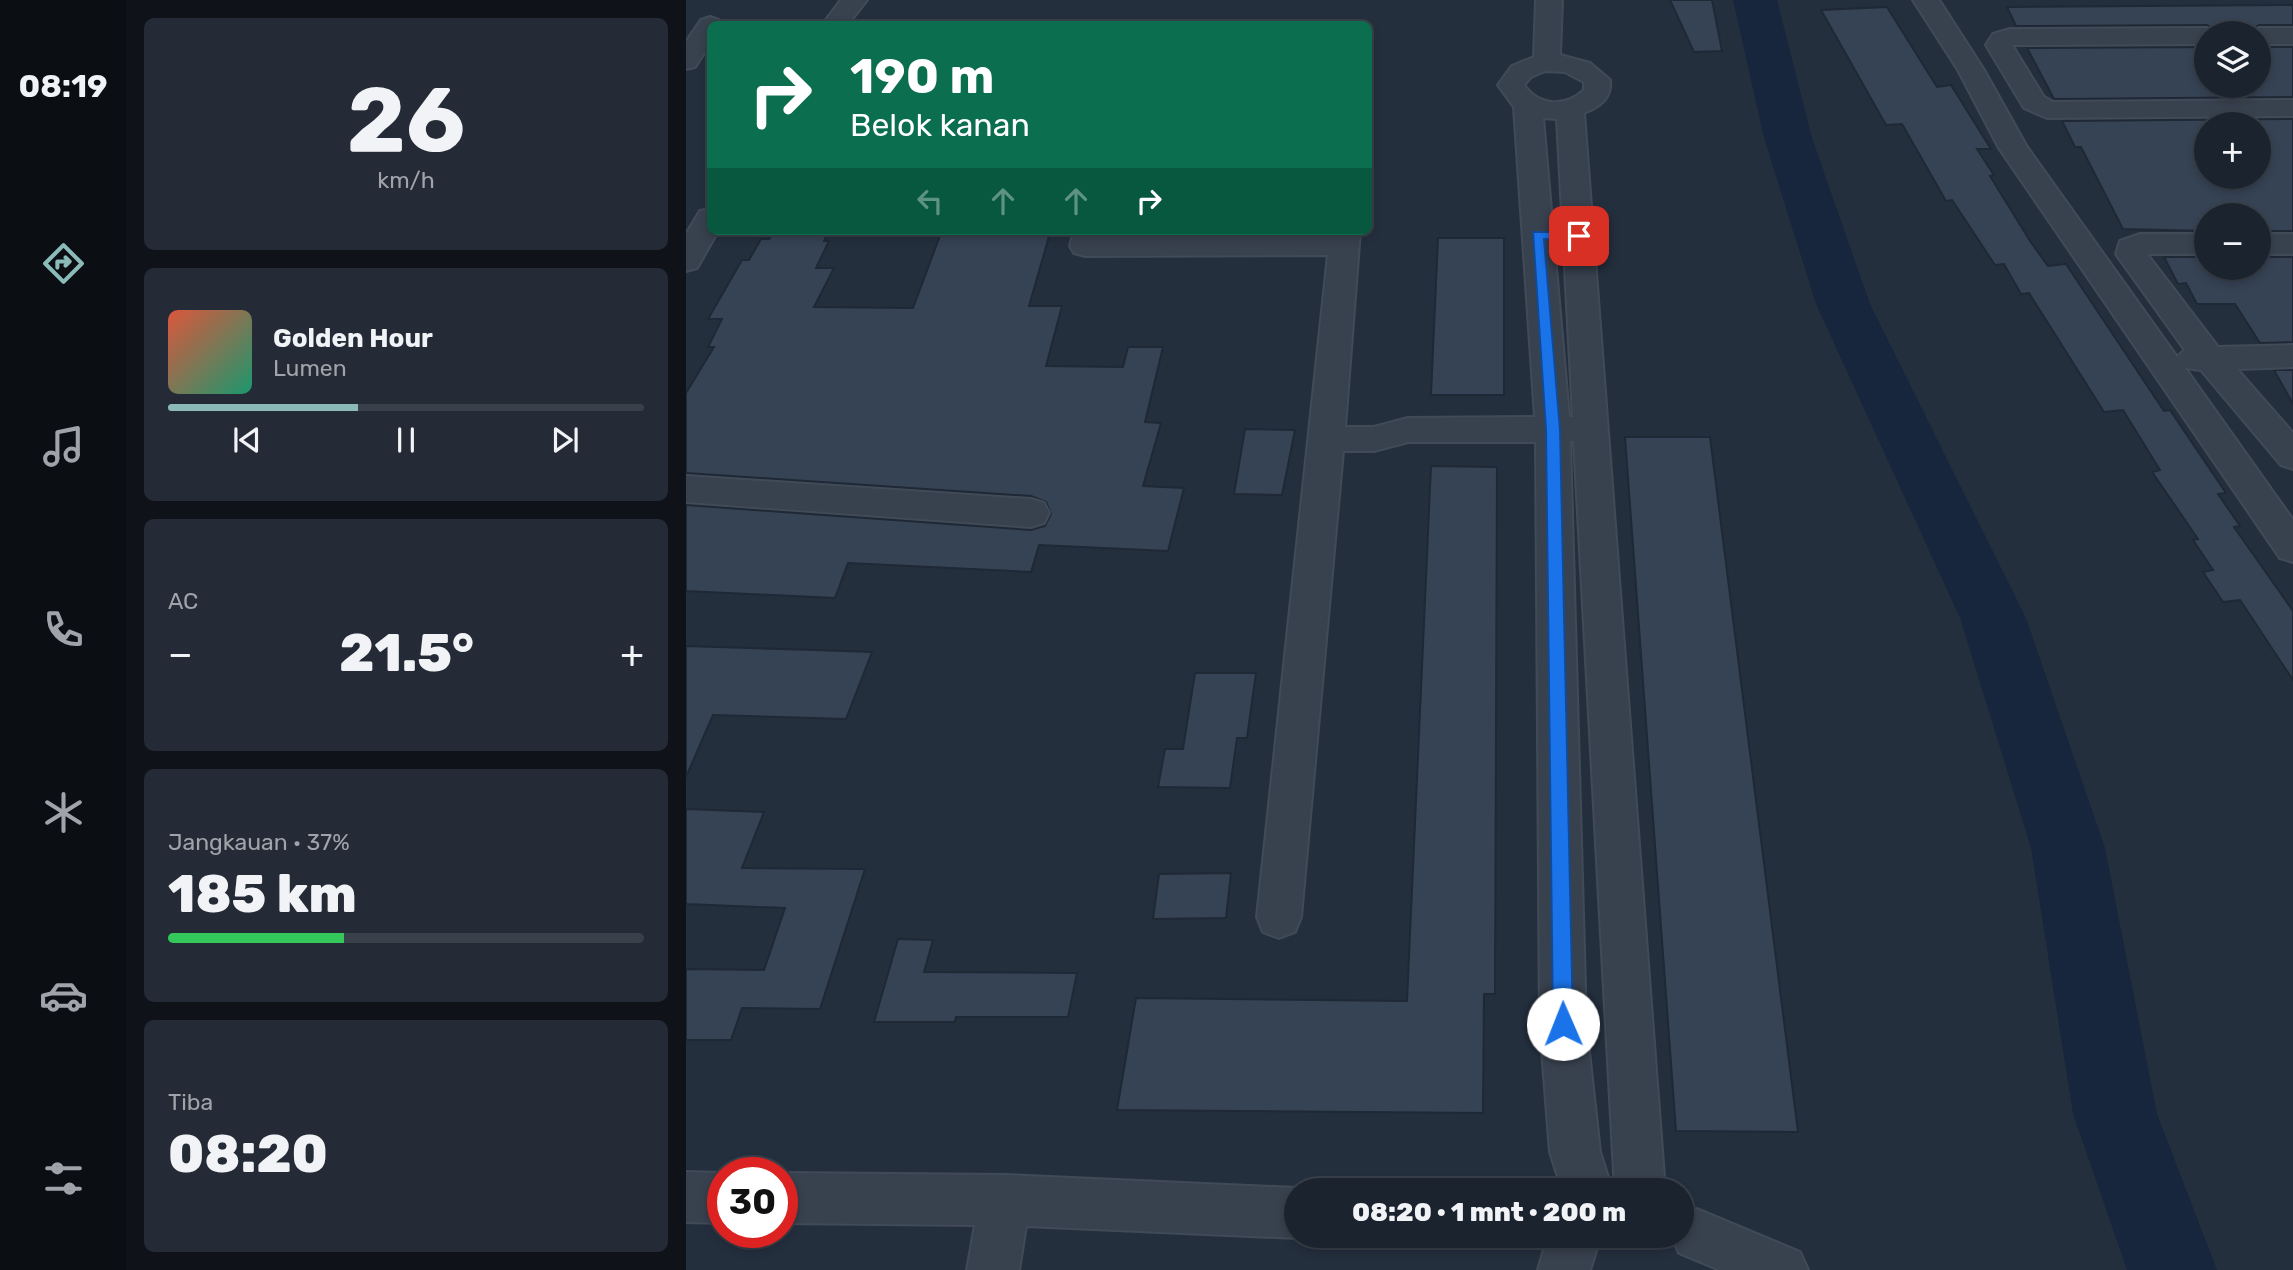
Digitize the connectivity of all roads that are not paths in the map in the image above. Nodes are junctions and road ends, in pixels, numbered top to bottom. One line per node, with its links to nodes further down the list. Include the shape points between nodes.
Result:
1 (854, 0): 6 (street)
2 (1549, 0): 12 (street)
3 (1926, 0): 13 (street)
4 (686, 9): 5 (street, via 722,10)
5 (714, 21)
6 (837, 21)
7 (707, 31): 11 (street)
8 (2194, 36): 14 (street, via 2002,40 1999,45)
9 (2271, 36): 10 (street)
10 (2293, 36)
11 (686, 61)
12 (1547, 62): 15 (street, via 1516,74 1511,85); 17 (street, via 1568,63 1597,80 1598,92 1589,103)
13 (1970, 70): 14 (street); 29 (street, via 2013,148)
14 (2015, 71): 16 (street, via 2034,102 2047,110)
15 (1528, 106): 17 (street); 20 (street)
16 (2293, 108)
17 (1570, 110): 21 (street)
18 (707, 223): 26 (street)
19 (1088, 235): 22 (street, via 1085,246)
20 (1538, 235): 21 (street); 32 (street)
21 (1579, 236): 31 (street)
22 (1344, 238): 30 (street)
23 (2194, 244): 27 (street, via 2140,244 2131,248 2130,254)
24 (2271, 244): 25 (street)
25 (2293, 244)
26 (686, 261)
27 (2207, 356): 28 (street); 29 (street); 33 (street)
28 (2293, 356)
29 (2162, 361): 36 (street)
30 (1327, 439): 32 (street, via 1374,439 1411,454); 37 (street)
31 (1593, 442): 32 (street); 39 (street)
32 (1553, 444): 38 (street, via 1563,1024 1575,1152)
33 (2293, 456)
34 (686, 489): 35 (street)
35 (1031, 513)
36 (2293, 548)
37 (1279, 917)
38 (1583, 1178)
39 (1639, 1178)
40 (686, 1197): 41 (street)
41 (707, 1198)
42 (798, 1198): 43 (street)
43 (1004, 1199): 44 (street); 47 (street)
44 (1284, 1212)
45 (1697, 1241): 49 (street)
46 (1569, 1248): 48 (street)
47 (993, 1270)
48 (1564, 1270)
49 (1782, 1270)

